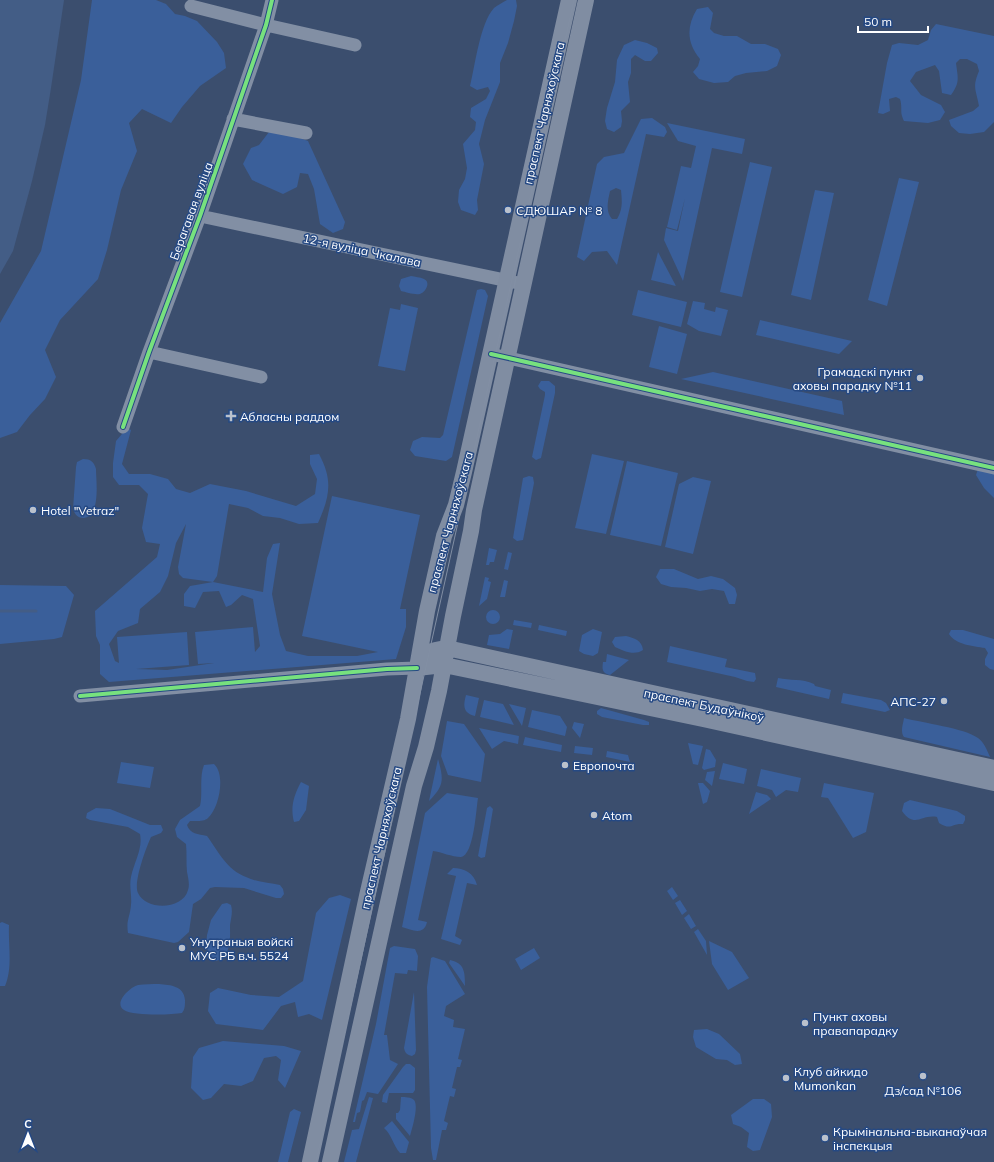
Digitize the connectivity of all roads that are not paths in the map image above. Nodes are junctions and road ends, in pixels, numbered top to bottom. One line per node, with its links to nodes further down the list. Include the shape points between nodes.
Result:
1 (272, 0): 5 (street, Берагавая вуліца)
2 (569, 0): 3 (street); 10 (main road, праспект Чарняхоўскага)
3 (586, 2): 11 (main road, праспект Чарняхоўскага)
4 (191, 6): 5 (street)
5 (266, 25): 6 (street); 7 (street, Берагавая вуліца)
6 (355, 45)
7 (233, 119): 8 (street); 9 (street, Берагавая вуліца)
8 (306, 133)
9 (200, 216): 10 (street, 12-я вуліца Чкалава); 12 (street, Берагавая вуліца)
10 (507, 280): 11 (street, 12-я вуліца Чкалава); 13 (main road, праспект Чарняхоўскага)
11 (523, 284): 14 (main road, праспект Чарняхоўскага)
12 (149, 352): 15 (street); 16 (street, Берагавая вуліца)
13 (491, 354): 14 (street); 19 (main road, праспект Чарняхоўскага, via 456,505 444,536)
14 (507, 358): 17 (street); 18 (main road, праспект Чарняхоўскага)
15 (260, 377)
16 (123, 427)
17 (994, 468)
18 (447, 648): 19 (main road, праспект Будаўнікоў, via 429,652); 20 (main road, праспект Чарняхоўскага); 22 (main road, праспект Будаўнікоў)
19 (418, 665): 20 (main road, праспект Будаўнікоў); 21 (street); 25 (main road, праспект Чарняхоўскага)
20 (444, 665): 22 (main road, праспект Будаўнікоў, via 682,715); 26 (main road, праспект Чарняхоўскага, via 426,747 414,786)
21 (80, 696)
22 (889, 753): 23 (main road, праспект Будаўнікоў); 24 (main road, праспект Будаўнікоў)
23 (994, 768)
24 (994, 783)
25 (310, 1162)
26 (330, 1162)

